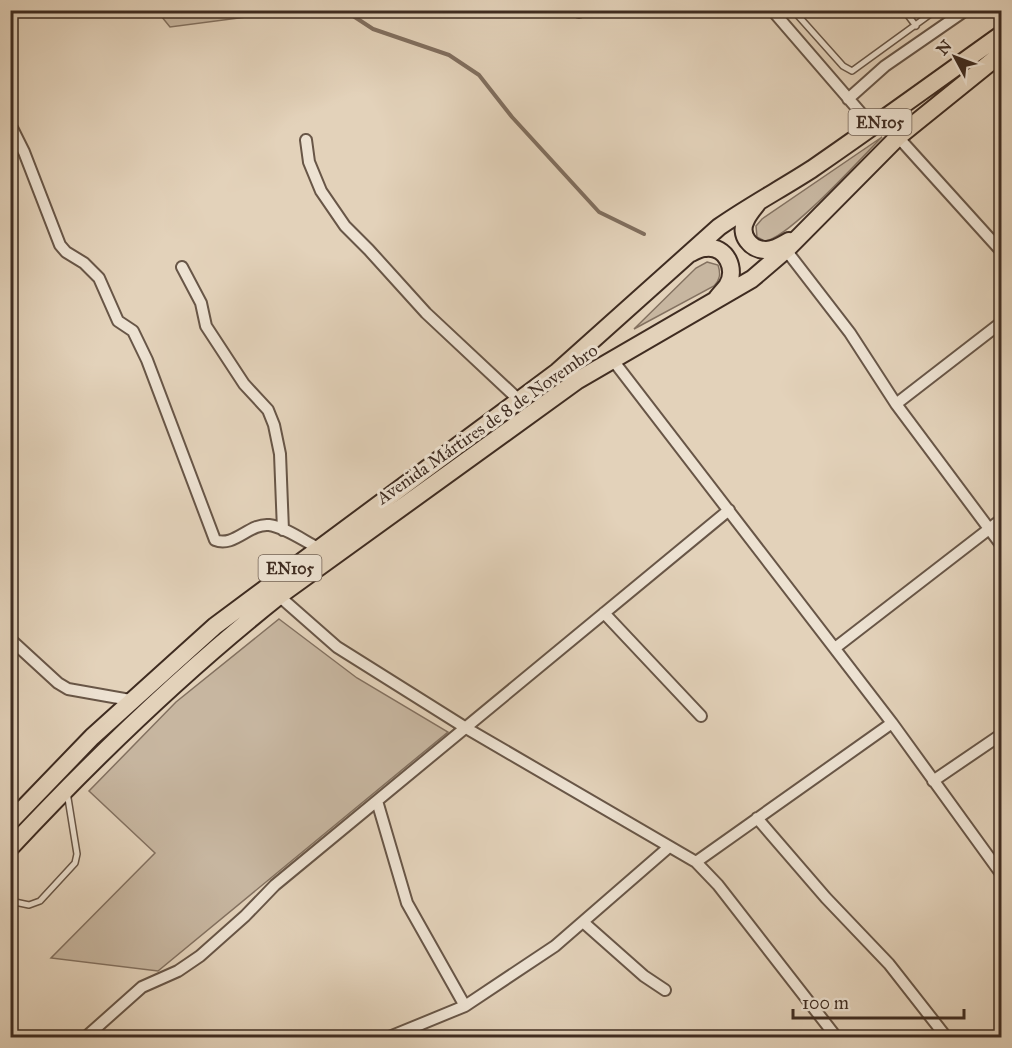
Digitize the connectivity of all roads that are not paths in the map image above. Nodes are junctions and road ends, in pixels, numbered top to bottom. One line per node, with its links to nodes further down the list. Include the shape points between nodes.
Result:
1 (793, 10): 6 (lane, via 852,71)
2 (904, 10): 6 (lane)
3 (936, 10): 6 (lane)
4 (966, 10): 9 (street, via 885,66)
5 (778, 13): 9 (street)
6 (916, 26)
7 (1002, 34): 11 (main road, Avenida Mártires de 8 de Novembro / EN105)
8 (1002, 53): 12 (main road, Avenida Mártires de 8 de Novembro / EN105)
9 (848, 99): 11 (street)
10 (10, 124): 28 (street, via 60,245 99,278 118,321 133,331 143,351 215,540 230,541 262,526)
11 (873, 127): 14 (main road, Avenida Mártires de 8 de Novembro / EN105)
12 (898, 137): 15 (main road, Avenida Mártires de 8 de Novembro / EN105); 17 (street)
13 (306, 140): 23 (street, via 309,162 321,191 345,226 426,313)
14 (761, 199): 15 (main road, via 745,221 743,231 750,245 774,249); 18 (main road, Avenida Mártires de 8 de Novembro / EN105, via 719,227)
15 (800, 236): 16 (main road, Avenida Mártires de 8 de Novembro / EN105)
16 (786, 250): 20 (main road, Avenida Mártires de 8 de Novembro / EN105, via 752,279); 24 (street, via 850,333)
17 (1002, 252)
18 (687, 255): 20 (main road, via 705,248 716,249 728,259 731,275); 23 (main road, Avenida Mártires de 8 de Novembro / EN105, via 593,341)
19 (182, 267): 28 (street, via 201,303 206,326 244,384 268,410 274,425 280,454)
20 (713, 303): 22 (main road, Avenida Mártires de 8 de Novembro / EN105)
21 (1002, 322): 24 (street)
22 (612, 359): 25 (street); 31 (main road, Avenida Mártires de 8 de Novembro / EN105, via 543,404)
23 (519, 400): 30 (main road, Avenida Mártires de 8 de Novembro / EN105)
24 (896, 404): 27 (street)
25 (729, 510): 32 (street); 34 (street)
26 (1002, 519): 27 (street)
27 (989, 529): 29 (street); 34 (street)
28 (283, 530): 30 (street)
29 (1002, 546)
30 (318, 548): 35 (main road, Avenida Mártires de 8 de Novembro / EN105, via 215,626)
31 (279, 596): 38 (street, via 337,647); 41 (main road, Avenida Mártires de 8 de Novembro / EN105, via 163,694)
32 (604, 613): 36 (street); 38 (street)
33 (10, 639): 35 (street, via 58,684)
34 (835, 648): 37 (street)
35 (130, 700): 44 (main road, Avenida Mártires de 8 de Novembro / EN105)
36 (701, 716)
37 (892, 723): 40 (street); 43 (street)
38 (466, 728): 42 (street); 45 (street)
39 (1002, 734): 40 (street)
40 (933, 781): 48 (street)
41 (66, 788): 46 (main road, Avenida Mártires de 8 de Novembro / EN105); 49 (lane, via 77,854 75,863 40,901 29,905)
42 (377, 801): 52 (street, via 407,903); 54 (street, via 275,885 200,956 142,987)
43 (757, 818): 47 (street); 56 (street, via 889,964)
44 (10, 822)
45 (669, 847): 47 (street); 50 (street)
46 (10, 848)
47 (696, 862): 53 (street, via 718,885)
48 (1002, 875)
49 (10, 901)
50 (583, 922): 51 (street); 52 (street, via 555,946)
51 (665, 990)
52 (465, 1006): 55 (street)
53 (830, 1035)
54 (87, 1036)
55 (387, 1038)
56 (947, 1038)

